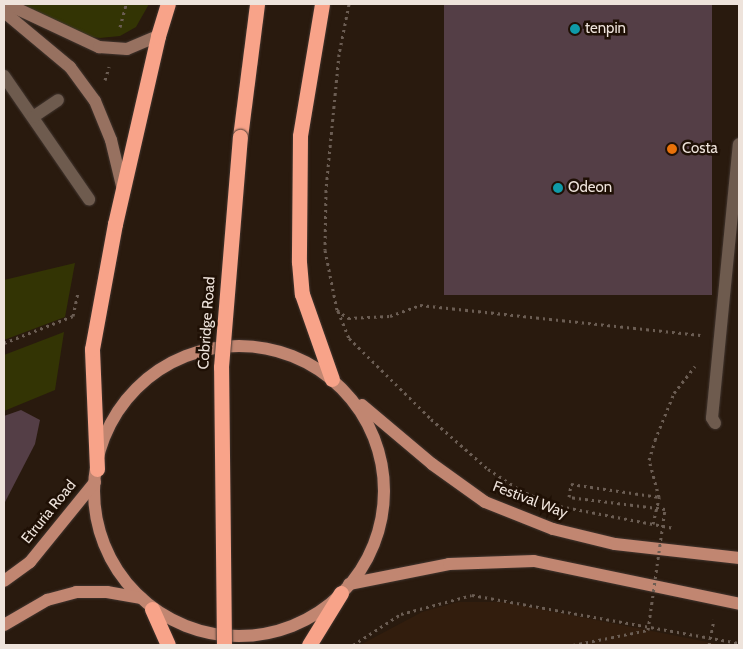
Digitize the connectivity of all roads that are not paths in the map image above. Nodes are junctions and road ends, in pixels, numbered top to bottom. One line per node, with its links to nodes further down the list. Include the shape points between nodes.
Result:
1 (7, 4): 6 (main road, via 99,47 127,49)
2 (168, 4): 6 (highway)
3 (257, 4): 26 (highway, Cobridge Road, bridge, via 240,137 221,367)
4 (322, 4): 14 (highway, via 300,136 299,262 302,294)
5 (4, 12): 12 (main road, via 70,67 95,101 111,140)
6 (158, 36): 12 (highway)
7 (4, 76): 9 (street)
8 (58, 100): 9 (street)
9 (33, 117): 13 (street)
10 (739, 144): 11 (street)
11 (738, 174): 16 (street, via 712,418)
12 (123, 190): 17 (highway, via 92,350)
13 (89, 200)
14 (332, 379): 15 (main road); 17 (main road, via 307,362 264,347 215,347 186,355 146,379 125,402 103,440)
15 (345, 390): 18 (main road, Festival Way, via 432,464 485,502 552,529 615,544); 20 (main road, via 364,416 375,439 384,486 374,542)
16 (715, 423)
17 (96, 475): 19 (main road, Etruria Road, via 30,562); 21 (main road, via 96,507 105,545)
18 (739, 558)
19 (4, 581)
20 (344, 589): 22 (main road, via 449,564 534,561); 23 (main road, via 316,613 296,623 240,637 198,632); 27 (highway)
21 (141, 598): 23 (main road); 24 (main road, via 107,592 76,592 47,600)
22 (739, 604)
23 (152, 609): 25 (highway)
24 (4, 625)
25 (168, 645)
26 (224, 645)
27 (309, 645)

